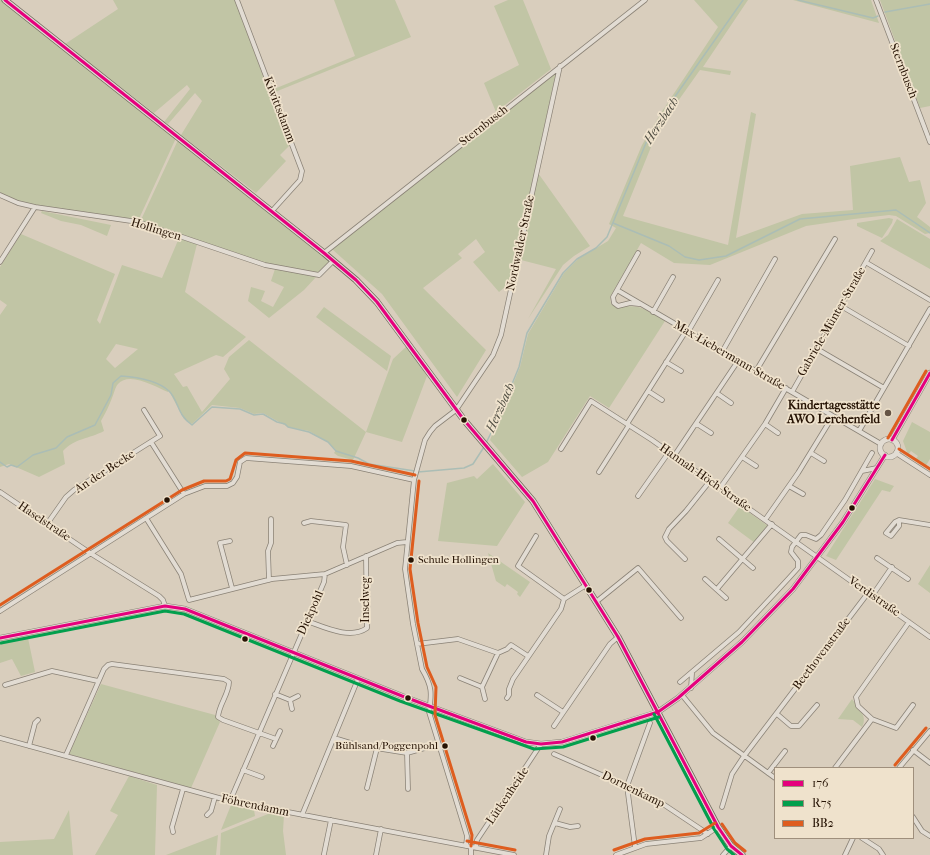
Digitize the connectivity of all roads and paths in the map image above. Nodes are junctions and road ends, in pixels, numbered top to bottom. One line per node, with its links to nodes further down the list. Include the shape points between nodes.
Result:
1 (5, 0): 10 (main road)
2 (237, 0): 10 (street, Kiwittsdamm, via 302,171 300,180)
3 (645, 0): 5 (street, Sternbusch)
4 (876, 0): 6 (street, Sternbusch)
5 (560, 66): 13 (street, Sternbusch); 45 (street, Nordwalder Straße, via 501,335 493,355)
6 (928, 132): 7 (street, Sternbusch)
7 (930, 142)
8 (0, 195): 9 (street)
9 (35, 207): 16 (street, Hollingen, via 138,222 265,265 319,275); 17 (street)
10 (272, 211): 13 (main road)
11 (835, 239): 34 (street)
12 (872, 251): 18 (street, Gabriele-Münter-Straße)
13 (324, 253): 16 (main road)
14 (638, 253): 21 (street)
15 (775, 259): 30 (street)
16 (333, 261): 45 (main road, via 377,302)
17 (0, 262)
18 (867, 263): 22 (street); 24 (street, Gabriele-Münter-Straße)
19 (673, 277): 26 (street)
20 (718, 280): 27 (street)
21 (617, 290): 23 (street, Max-Liebermann-Straße); 23 (street, via 613,297 614,303 618,306)
22 (930, 300)
23 (640, 304): 26 (street, Max-Liebermann-Straße)
24 (842, 306): 28 (street); 29 (street, Gabriele-Münter-Straße)
25 (930, 309): 28 (street)
26 (653, 312): 27 (street, Max-Liebermann-Straße)
27 (687, 332): 30 (street, Max-Liebermann-Straße); 32 (street)
28 (909, 346): 38 (street)
29 (817, 349): 38 (street); 40 (street, Gabriele-Münter-Straße)
30 (722, 352): 31 (street, Max-Liebermann-Straße)
31 (738, 361): 34 (street, Max-Liebermann-Straße); 41 (street)
32 (666, 362): 33 (street); 39 (street)
33 (681, 371)
34 (756, 371): 37 (street, Max-Liebermann-Straße)
35 (930, 373): 36 (street)
36 (928, 382): 53 (street)
37 (786, 388): 40 (street, Max-Liebermann-Straße); 48 (street)
38 (884, 388): 50 (street)
39 (648, 391): 42 (street); 49 (street)
40 (792, 392): 46 (street, Max-Liebermann-Straße)
41 (718, 394): 43 (street); 47 (street)
42 (662, 400)
43 (731, 403)
44 (144, 410): 54 (street, via 160,436)
45 (456, 410): 70 (street, Nordwalder Straße, via 430,432); 104 (main road, via 533,501)
46 (833, 416): 50 (street, Max-Liebermann-Straße); 58 (street)
47 (697, 424): 51 (street); 62 (street)
48 (765, 424): 52 (street); 63 (street)
49 (628, 425): 56 (street, Hannah-Höch-Straße, via 591,401); 57 (street, Hannah-Höch-Straße); 68 (street)
50 (859, 431): 55 (street, Max-Liebermann-Straße)
51 (711, 433)
52 (778, 433)
53 (892, 440): 55 (street, via 886,440); 60 (street, via 896,444)
54 (152, 442): 75 (street); 83 (street, An der Beeke, via 74,490)
55 (881, 444): 61 (street, via 881,452)
56 (561, 449)
57 (669, 452): 62 (street, Hannah-Höch-Straße); 77 (street)
58 (811, 453): 64 (street); 72 (street)
59 (872, 453): 67 (street)
60 (896, 453): 61 (street, via 891,456); 69 (street)
61 (885, 455): 66 (street)
62 (674, 456): 71 (street, Hannah-Höch-Straße)
63 (742, 457): 65 (street); 73 (street)
64 (824, 461)
65 (756, 466)
66 (877, 468): 67 (street); 93 (street)
67 (862, 471): 90 (street, via 821,535 816,539 801,535)
68 (599, 472)
69 (930, 475)
70 (414, 480): 75 (street, via 351,466 246,458 240,462 233,483 227,486 205,486); 89 (street, Nordwalder Straße)
71 (710, 481): 73 (street, Hannah-Höch-Straße); 95 (street, via 665,537)
72 (789, 486): 76 (street); 80 (street)
73 (720, 488): 80 (street, Hannah-Höch-Straße)
74 (0, 492): 83 (street, Haselstraße)
75 (184, 494): 78 (street)
76 (803, 494)
77 (638, 496)
78 (146, 518): 91 (street); 105 (street, via 181,574 189,600)
79 (271, 519): 103 (street)
80 (765, 520): 84 (street, Hannah-Höch-Straße)
81 (899, 520): 85 (street)
82 (304, 523): 97 (street, via 311,521 346,525 343,547)
83 (47, 524): 91 (street, Haselstraße)
84 (772, 524): 90 (street, Hannah-Höch-Straße); 96 (street)
85 (930, 525)
86 (536, 536): 109 (street, via 518,566)
87 (719, 539): 96 (street)
88 (230, 541): 105 (street, via 220,543)
89 (407, 542): 92 (street, via 397,543); 119 (street, Nordwalder Straße, via 406,578)
90 (796, 542): 93 (street, Hannah-Höch-Straße); 123 (street, via 791,552 798,561 798,568 739,632)
91 (90, 553): 111 (street, Haselstraße, via 159,596); 112 (street)
92 (366, 556): 97 (street); 114 (street, Inselweg, via 367,628 362,632 338,631)
93 (817, 558): 107 (street, Verdistraße); 130 (street, via 764,621)
94 (877, 558): 98 (street)
95 (685, 559)
96 (744, 560): 99 (street); 106 (street)
97 (347, 565): 100 (street)
98 (892, 567): 102 (street); 107 (street, Beethovenstraße)
99 (753, 568)
100 (325, 574): 103 (street); 114 (street, Diekpohl)
101 (705, 579): 106 (street)
102 (908, 579)
103 (269, 580): 105 (street)
104 (586, 585): 109 (street); 110 (main road)
105 (232, 588)
106 (717, 589): 108 (street)
107 (870, 595): 115 (street, Verdistraße); 144 (street, Beethovenstraße)
108 (726, 598)
109 (564, 599): 122 (street, via 561,608)
110 (596, 602): 113 (street, via 638,568); 116 (main road)
111 (165, 606): 118 (street); 120 (street, via 185,609)
112 (0, 611)
113 (681, 618)
114 (307, 621): 120 (street, Diekpohl)
115 (909, 622): 117 (street, Verdistraße); 146 (street, via 856,697 858,706)
116 (618, 637): 142 (street, via 610,644); 143 (main road)
117 (930, 637)
118 (0, 638)
119 (417, 644): 121 (street, via 458,639); 140 (street, Nordwalder Straße, via 422,669 429,679 432,697)
120 (294, 652): 125 (street); 131 (street, Diekpohl)
121 (498, 653): 122 (street, via 511,645); 129 (street)
122 (528, 656): 135 (street, via 513,679)
123 (692, 672): 127 (street); 130 (street)
124 (460, 678): 129 (street)
125 (358, 679): 140 (street); 153 (street)
126 (98, 681): 128 (street, via 52,671); 149 (street, via 104,669 112,664 224,679 229,682 229,688 218,716 223,720); 164 (street)
127 (680, 682)
128 (5, 685)
129 (482, 687): 136 (street)
130 (691, 688): 133 (street)
131 (275, 694): 137 (street); 149 (street, Diekpohl)
132 (537, 695): 142 (street)
133 (682, 695): 143 (street); 165 (street, via 713,733)
134 (298, 696): 137 (street)
135 (507, 698)
136 (485, 699)
137 (290, 700): 141 (street)
138 (817, 705): 144 (street, via 799,726 791,726)
139 (913, 705): 146 (street, via 896,728)
140 (430, 706): 155 (street, Nordwalder Straße, via 430,716); 156 (street, via 526,742)
141 (292, 709)
142 (563, 712): 148 (street)
143 (658, 712): 156 (street, via 562,742); 187 (main road)
144 (777, 714): 165 (street, Beethovenstraße)
145 (38, 720): 157 (street)
146 (872, 720): 167 (street)
147 (650, 723): 173 (street)
148 (554, 726)
149 (259, 731): 154 (street); 169 (street, Diekpohl)
150 (280, 731): 154 (street)
151 (930, 731): 160 (street)
152 (0, 738): 157 (street, Föhrendamm)
153 (334, 738): 159 (street); 182 (street)
154 (276, 739): 158 (street)
155 (439, 744): 162 (street); 195 (street, Nordwalder Straße)
156 (541, 744): 195 (street, Lütkenheide)
157 (29, 746): 164 (street, Föhrendamm)
158 (273, 746)
159 (377, 748): 162 (street); 175 (street)
160 (913, 750): 166 (street); 168 (street)
161 (785, 751): 170 (street)
162 (407, 753): 176 (street)
163 (554, 754): 173 (street, Dornenkamp)
164 (66, 755): 174 (street, Föhrendamm)
165 (744, 756): 170 (street); 179 (street, Beethovenstraße, via 732,774)
166 (930, 763)
167 (836, 767)
168 (900, 767)
169 (243, 770): 171 (street); 178 (street, Diekpohl)
170 (768, 773): 172 (street)
171 (262, 777)
172 (774, 777)
173 (628, 786): 190 (street, Dornenkamp, via 663,804); 196 (street)
174 (183, 788): 177 (street, Föhrendamm); 189 (street, via 172,827)
175 (367, 788)
176 (408, 789)
177 (215, 797): 178 (street, Föhrendamm); 181 (street, via 211,811)
178 (230, 800): 182 (street, Föhrendamm)
179 (722, 806)
180 (560, 809): 185 (street)
181 (207, 815)
182 (302, 816): 184 (street, Föhrendamm)
183 (914, 819): 191 (street, via 922,831)
184 (331, 820): 188 (street, Föhrendamm); 197 (street)
185 (555, 823): 186 (street, via 570,827); 201 (street, via 549,836)
186 (578, 826)
187 (718, 827): 190 (street); 194 (main road)
188 (381, 829): 195 (street, Föhrendamm); 198 (street)
189 (173, 832)
190 (708, 834): 196 (street, via 701,838 646,844)
191 (930, 836)
192 (853, 839): 205 (street)
193 (864, 839): 206 (street, via 879,849)
194 (731, 846): 203 (street); 204 (main road)
195 (471, 847): 199 (street, Nordwalder Straße); 200 (street, Föhrendamm)
196 (635, 848): 202 (street)
197 (324, 854)
198 (376, 855)
199 (471, 855)
200 (514, 855)
201 (546, 855)
202 (616, 855)
203 (723, 855)
204 (742, 855)
205 (845, 855)
206 (883, 855)

